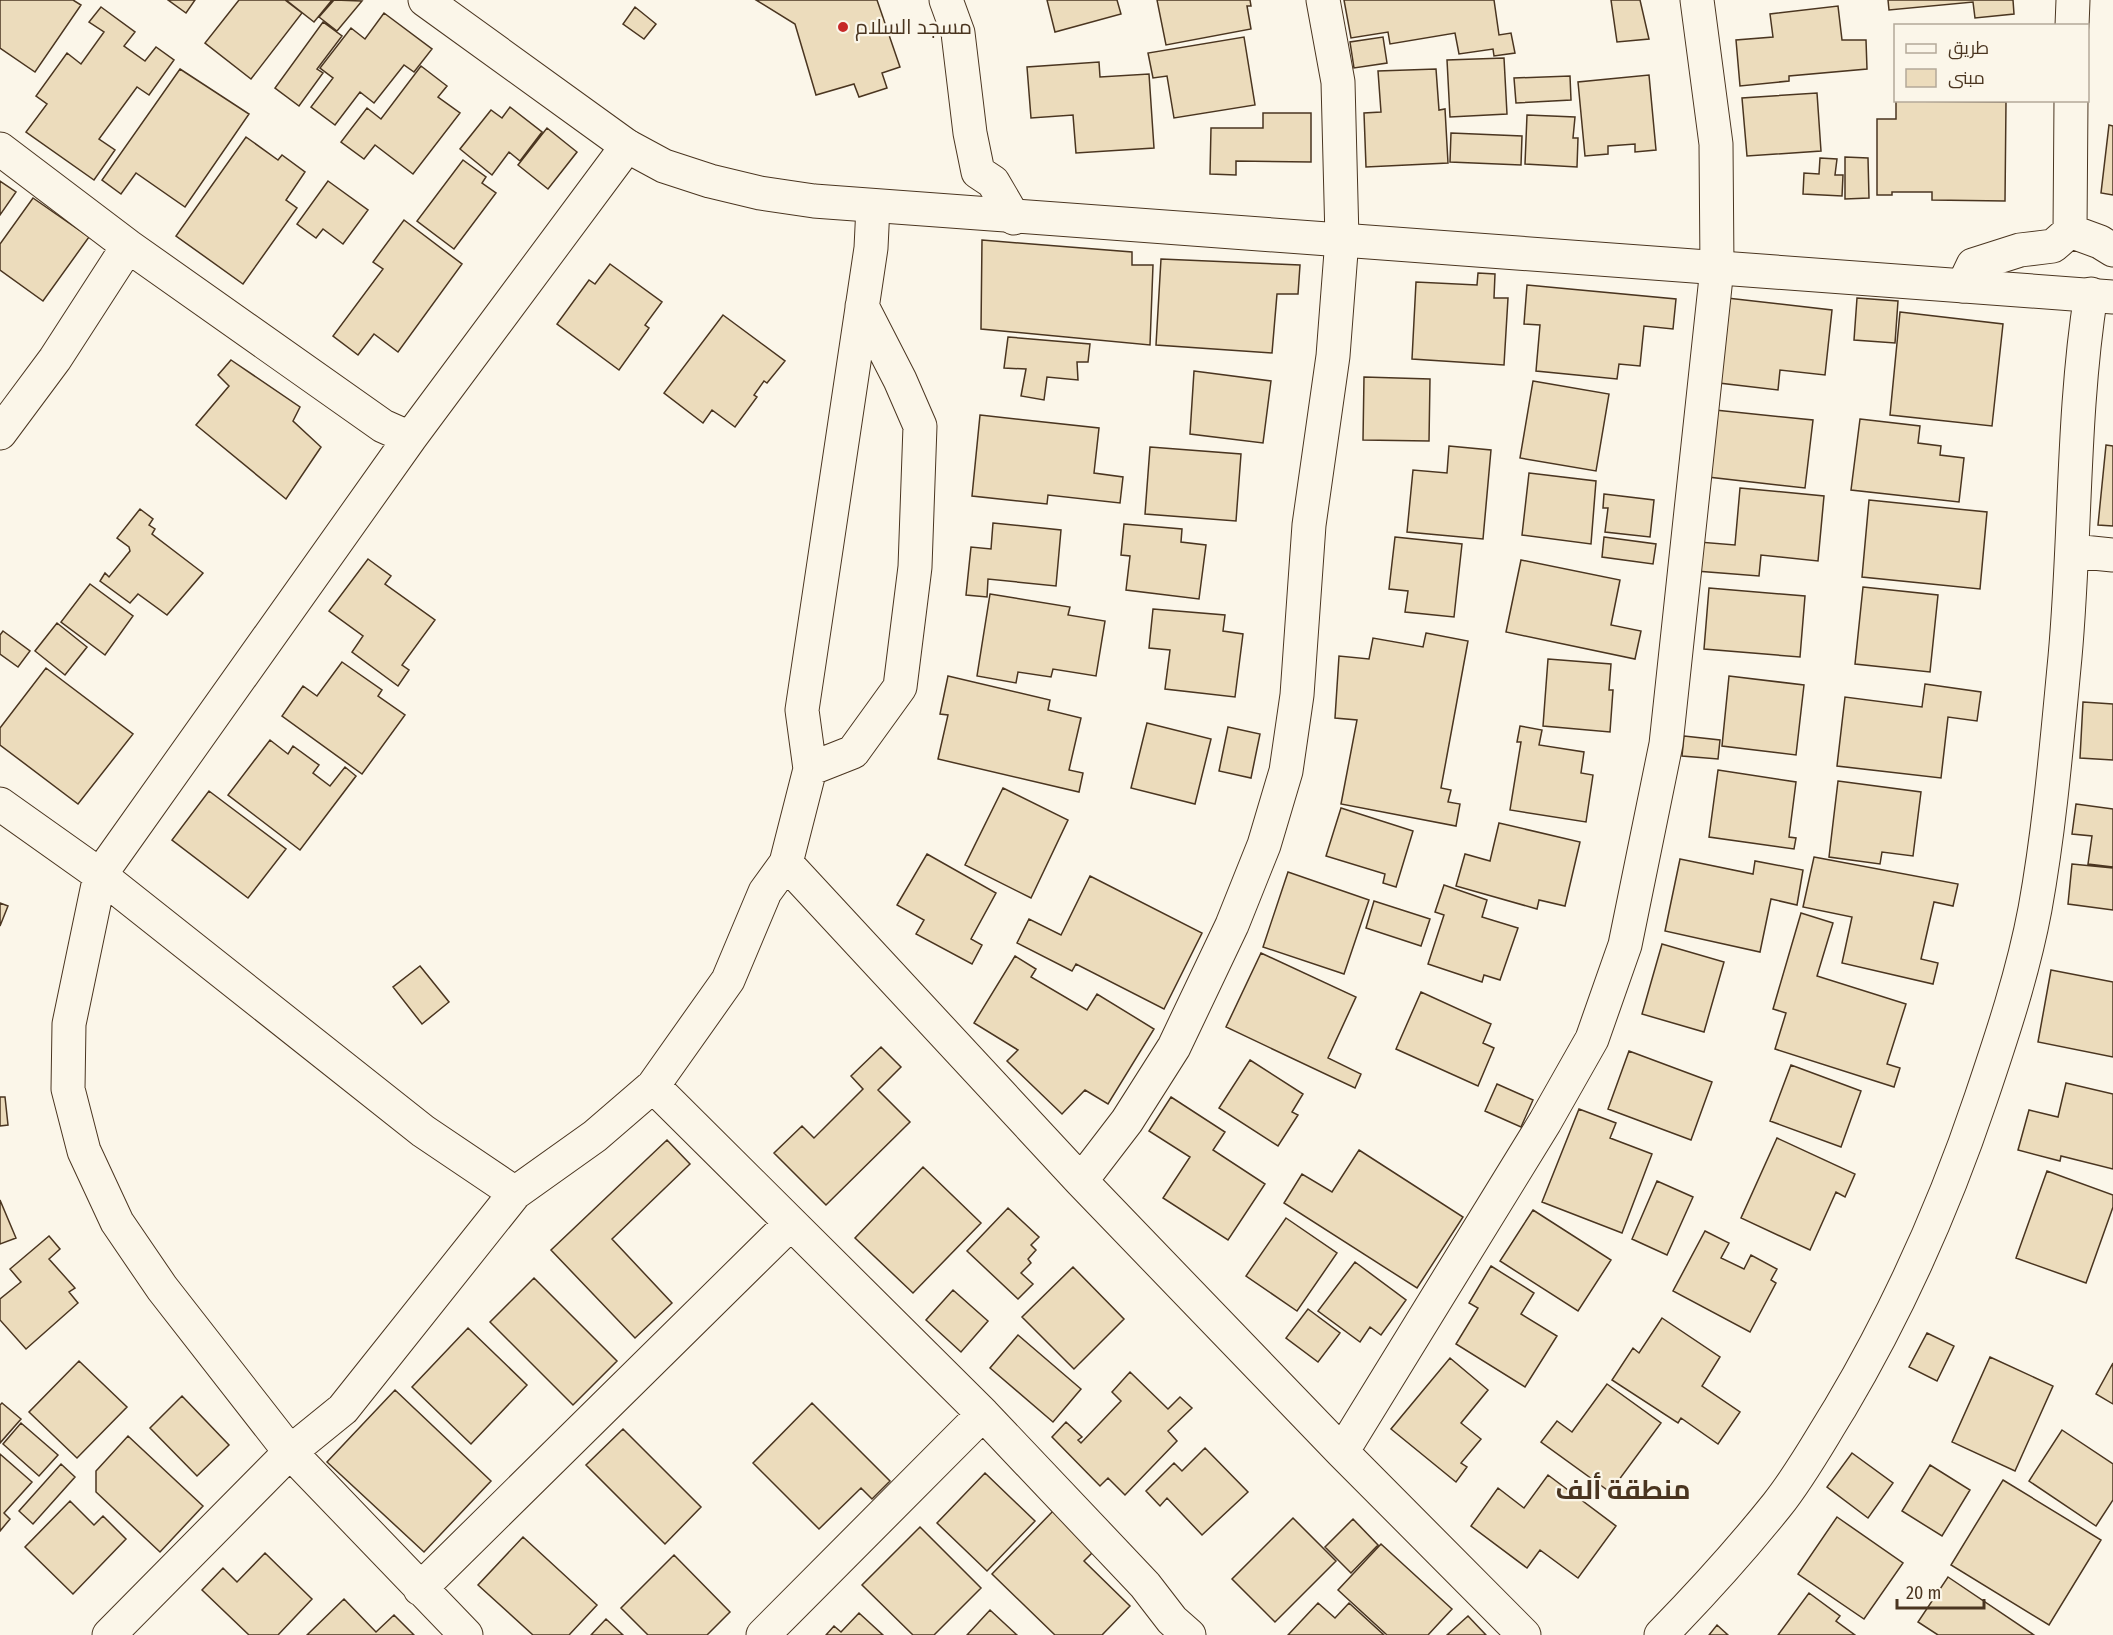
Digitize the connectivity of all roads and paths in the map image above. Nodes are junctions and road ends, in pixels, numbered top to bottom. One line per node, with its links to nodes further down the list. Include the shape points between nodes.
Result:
1 (425, 0): 8 (street)
2 (946, 0): 11 (street, via 958,33 978,172 993,182)
3 (1323, 0): 13 (street, via 1338,82)
4 (1697, 0): 16 (street, via 1716,144)
5 (2073, 0): 6 (street)
6 (2072, 24)
7 (2071, 102): 12 (street)
8 (627, 146): 10 (street, via 664,166 710,182 814,201); 21 (street)
9 (0, 149): 14 (street)
10 (873, 206): 11 (street); 19 (street)
11 (1014, 218): 13 (street)
12 (2070, 231): 15 (street); 17 (street, via 2053,246 2020,250 1973,265)
13 (1342, 239): 16 (street); 29 (street, via 1333,356 1309,525 1297,695 1286,771 1264,845 1236,915 1174,1047 1127,1121)
14 (128, 246): 20 (street, via 55,359); 21 (street, via 383,426)
15 (2113, 250)
16 (1717, 268): 17 (street); 34 (street, via 1666,744 1626,945 1592,1039)
17 (1963, 286): 18 (street)
18 (2102, 296): 22 (street, via 2083,344)
19 (862, 306): 24 (street, via 802,710); 24 (street, via 920,426 915,567 900,687 853,752)
20 (0, 433)
21 (410, 438): 27 (street)
22 (2073, 551): 23 (street); 41 (street, via 2064,669 2035,910 2006,1024 1965,1146 1923,1253 1874,1351 1816,1448 1779,1503)
23 (2113, 555)
24 (810, 769): 26 (street)
25 (0, 804): 27 (street)
26 (786, 863): 28 (street, via 765,892 728,981); 29 (street)
27 (100, 875): 30 (street, via 423,1131); 33 (street, via 69,1023 68,1089 84,1151 117,1222 162,1288)
28 (653, 1086): 30 (street, via 595,1136); 31 (street)
29 (1081, 1181): 34 (street)
30 (515, 1193): 33 (street, via 343,1409)
31 (790, 1224): 32 (street); 35 (street)
32 (983, 1414): 36 (street, via 1145,1585); 39 (street)
33 (290, 1452): 35 (street); 37 (street)
34 (1342, 1452): 40 (street)
35 (420, 1589): 38 (street)
36 (1173, 1630)
37 (109, 1635)
38 (466, 1635)
39 (763, 1635)
40 (1524, 1635)
41 (1661, 1635)

